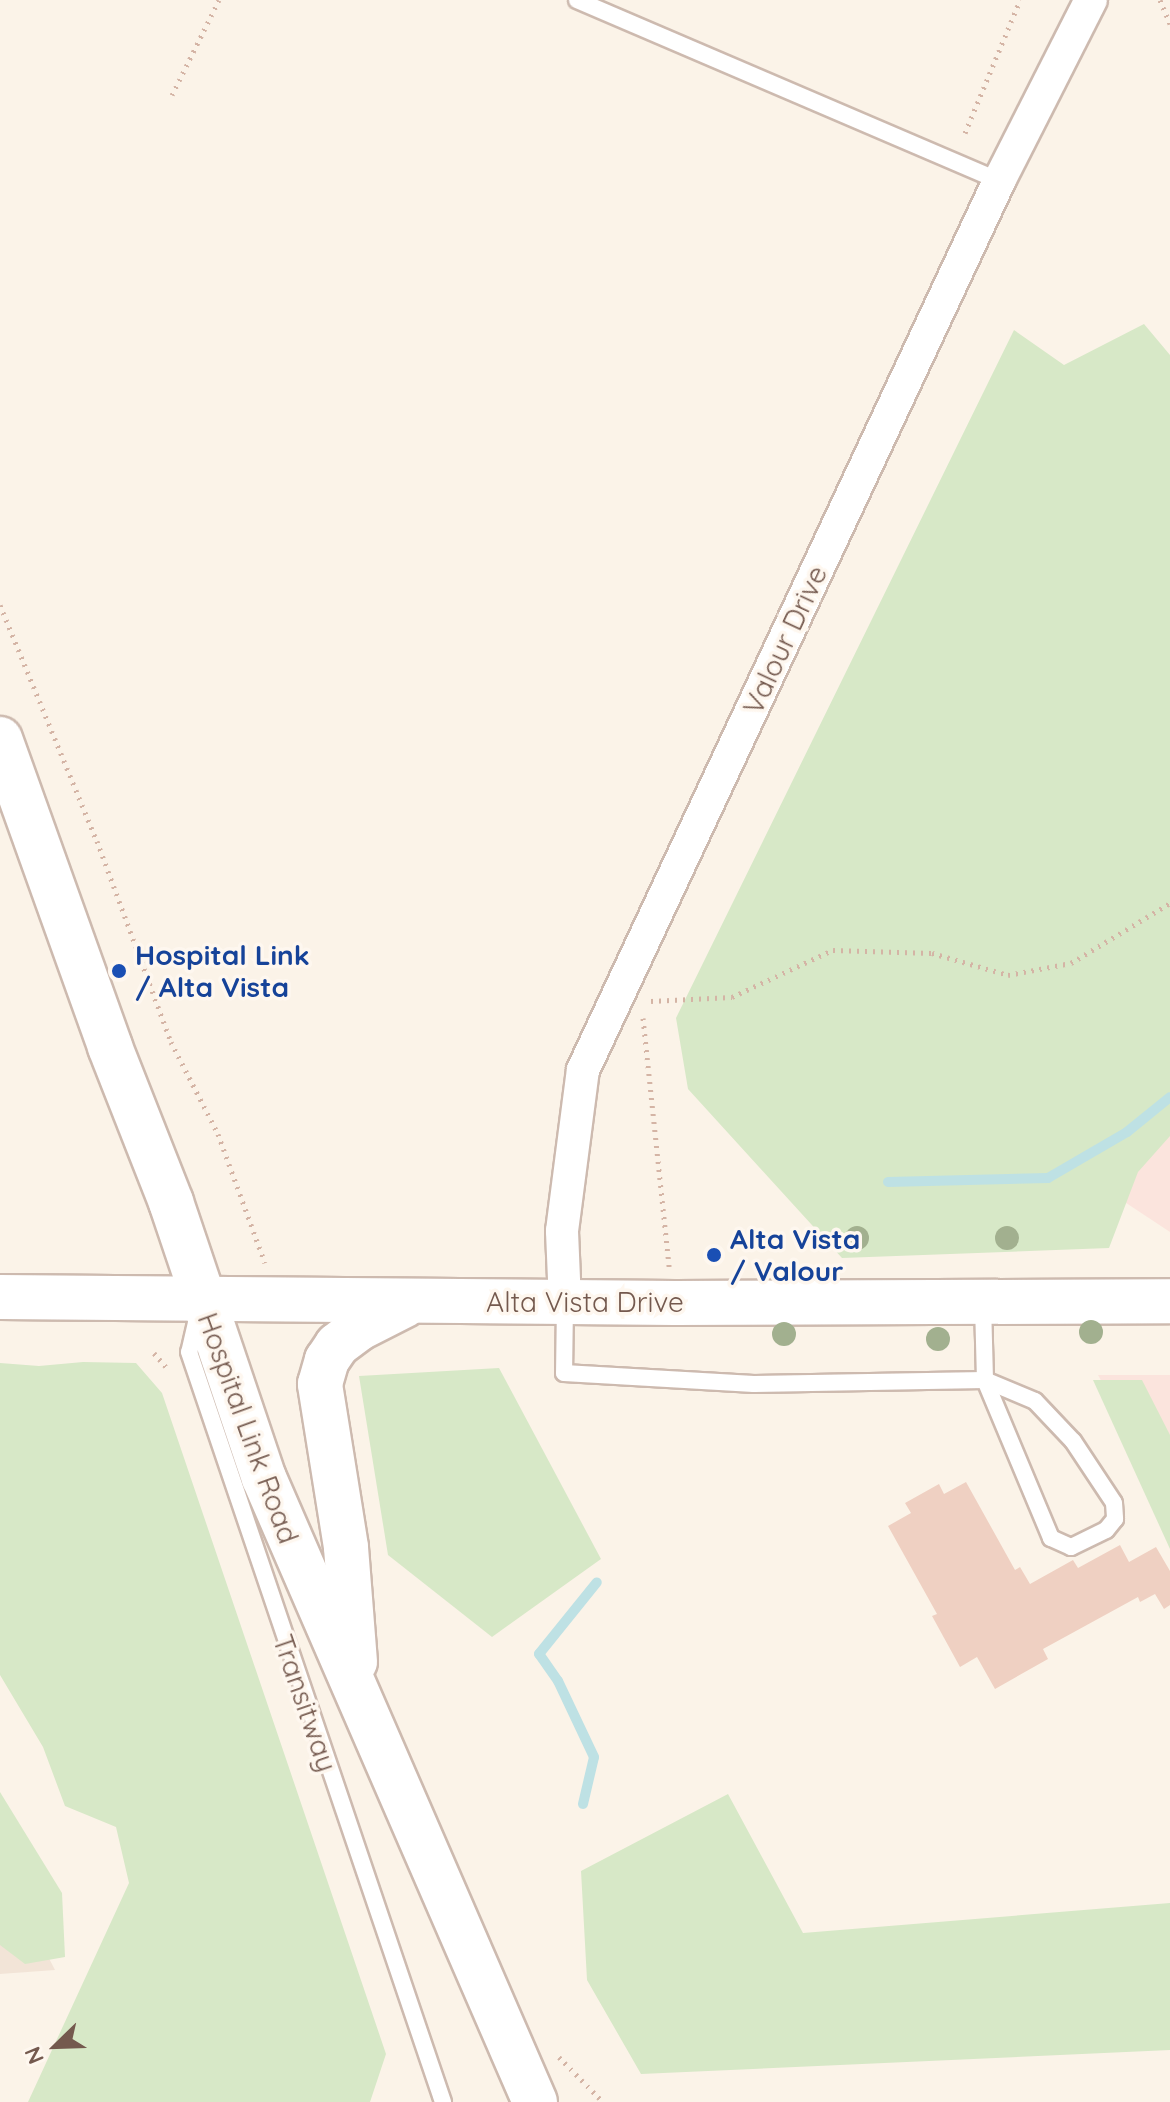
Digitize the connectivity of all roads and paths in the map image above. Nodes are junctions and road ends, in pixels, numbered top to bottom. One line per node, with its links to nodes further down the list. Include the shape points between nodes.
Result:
1 (219, 0): 7 (path)
2 (577, 0): 9 (lane)
3 (1020, 0): 8 (path)
4 (1091, 0): 9 (street, Valour Drive)
5 (1160, 0): 6 (path)
6 (1170, 24)
7 (172, 95)
8 (965, 133)
9 (999, 181): 19 (street, Valour Drive, via 583,1070 562,1231)
10 (0, 605): 13 (path, via 97,841 171,1042 218,1134)
11 (0, 739): 16 (street, Hospital Link Road, via 171,1202)
12 (1170, 903): 20 (path, via 1071,963 1008,975 932,953 833,950 732,997 641,1002)
13 (261, 1253)
14 (0, 1297): 16 (street, Alta Vista Drive)
15 (983, 1300): 18 (street, Alta Vista Drive); 20 (street, Alta Vista Drive); 21 (lane)
16 (201, 1301): 17 (street, Alta Vista Drive); 22 (street, Hospital Link Road, via 269,1491); 24 (lane, Transitway, via 189,1352)
17 (412, 1301): 19 (street, Alta Vista Drive); 22 (street, via 337,1345 320,1384 346,1547)
18 (1170, 1301)
19 (565, 1303): 20 (street, Alta Vista Drive); 21 (lane, via 564,1373 754,1384)
20 (675, 1303)
21 (985, 1380): 21 (lane, via 1051,1538 1071,1547 1106,1530 1115,1519 1114,1503 1073,1441 1035,1401)
22 (356, 1684): 25 (street, Hospital Link Road)
23 (554, 2051): 26 (path)
24 (443, 2102)
25 (535, 2102)
26 (603, 2102)

